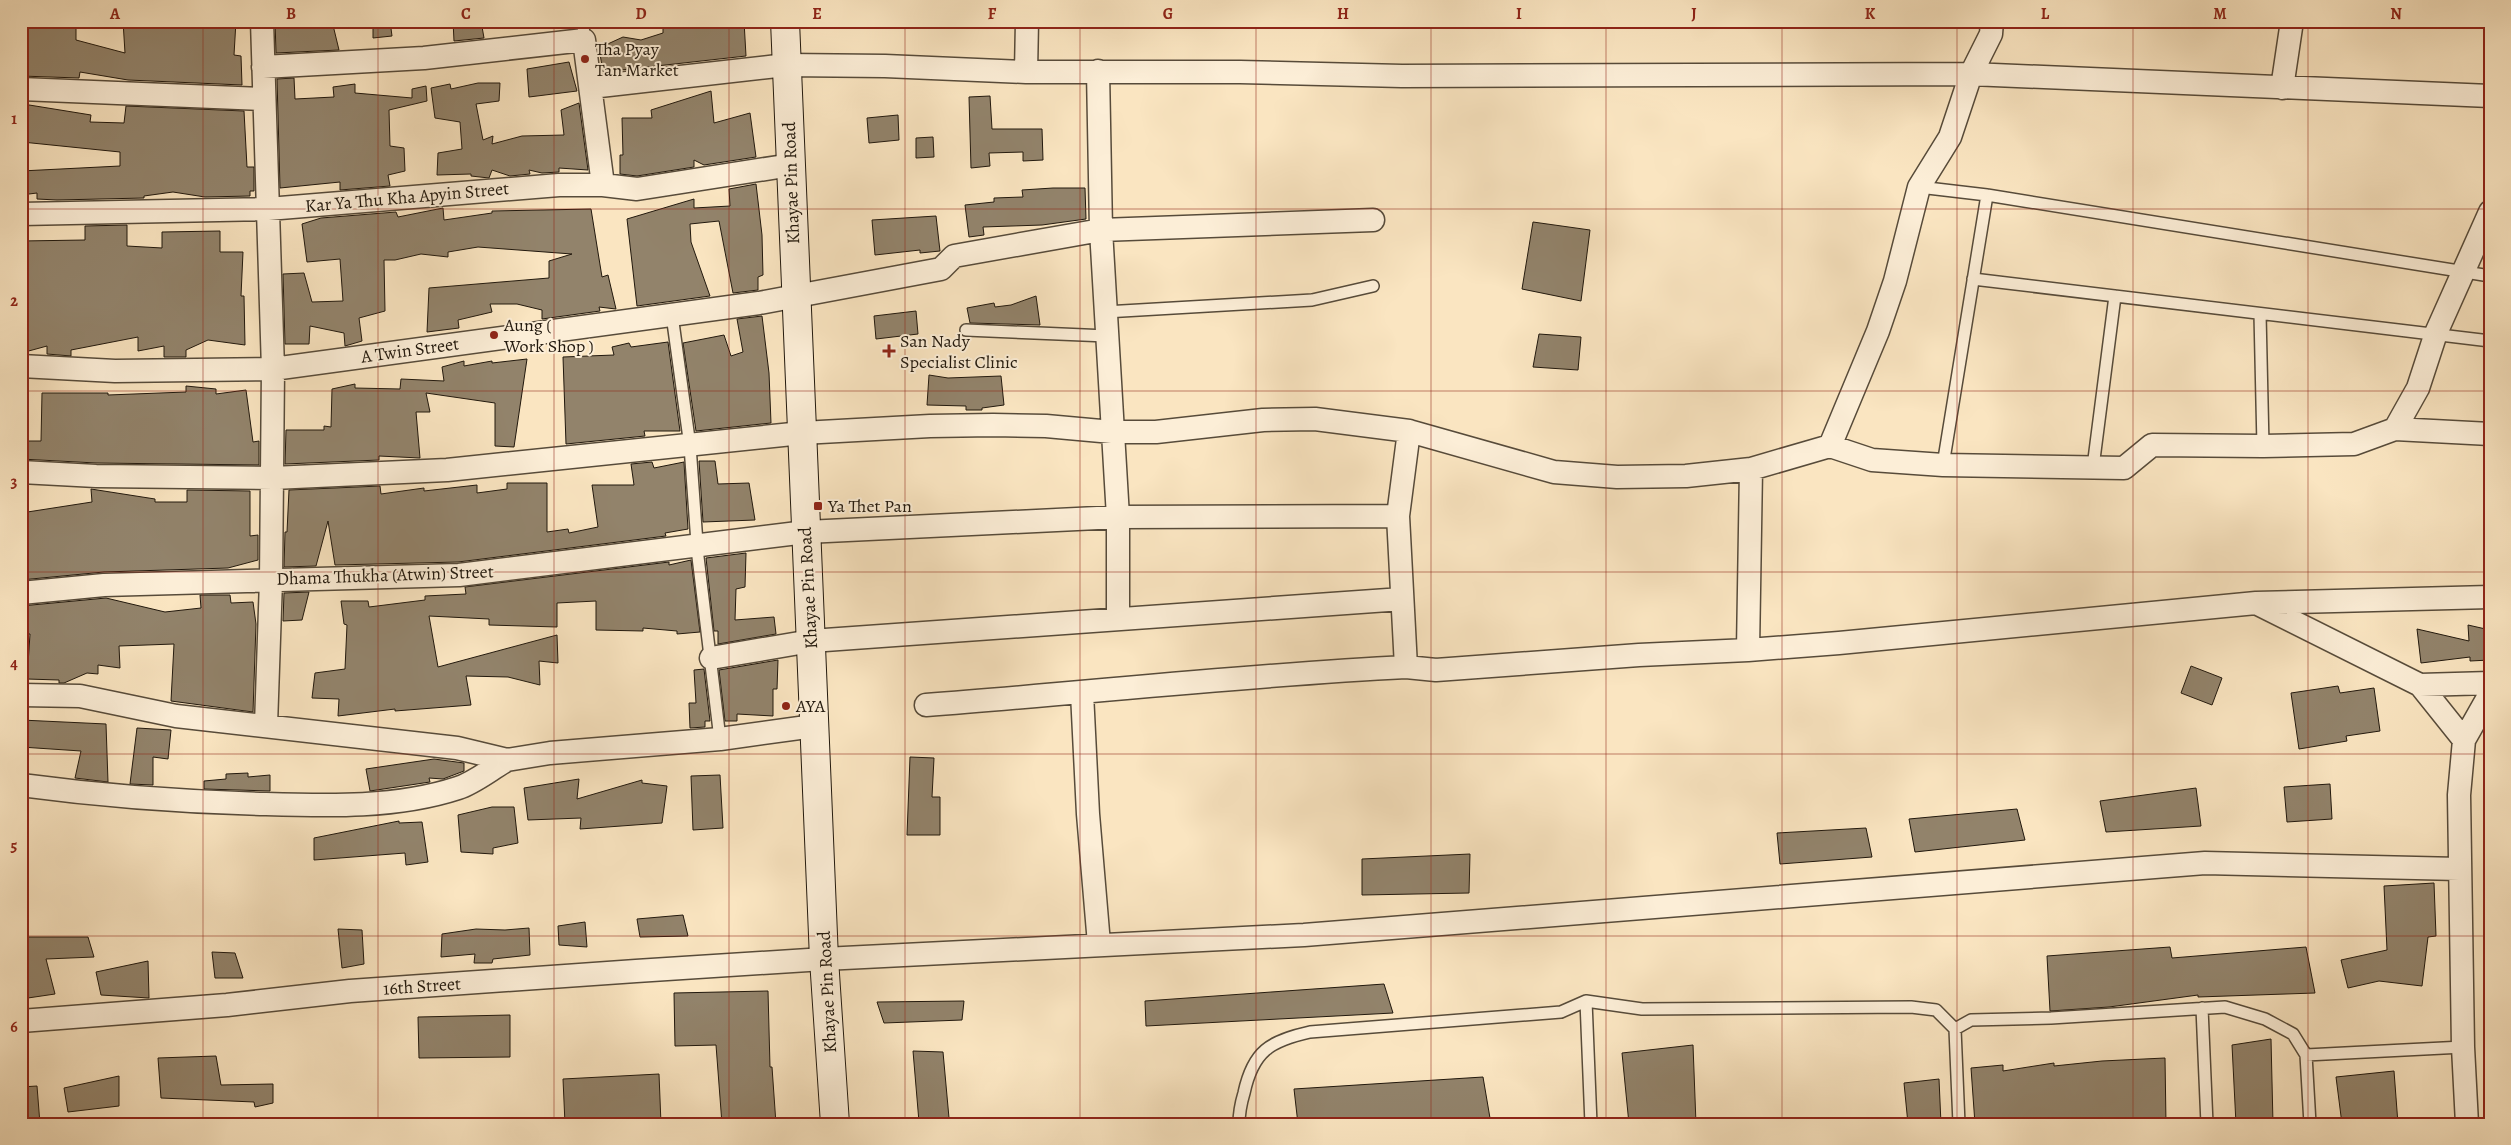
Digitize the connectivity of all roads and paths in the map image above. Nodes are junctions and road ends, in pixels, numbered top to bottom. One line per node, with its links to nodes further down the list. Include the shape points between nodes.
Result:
1 (262, 21): 8 (street)
2 (785, 21): 7 (main road, Khayae Pin Road)
3 (1027, 21): 10 (street)
4 (1992, 21): 11 (street, via 1991,34)
5 (2292, 21): 13 (street)
6 (584, 31): 8 (street, via 424,58); 12 (street)
7 (786, 65): 10 (street); 12 (street); 17 (main road, Khayae Pin Road)
8 (263, 67): 16 (street)
9 (1098, 71): 10 (street); 11 (street, via 1402,76); 25 (street)
10 (1026, 72)
11 (1971, 74): 13 (street); 19 (street, via 1950,137)
12 (591, 87): 18 (street)
13 (2282, 88): 15 (street)
14 (21, 89): 16 (street)
15 (2490, 96)
16 (264, 98): 21 (street)
17 (791, 165): 18 (street, Kar Ya Thu Kha Apyin Street, via 637,189); 30 (main road, Khayae Pin Road)
18 (603, 185): 21 (street, Kar Ya Thu Kha Apyin Street, via 559,185)
19 (1919, 187): 20 (lane); 47 (street, via 1881,322)
20 (1987, 195): 26 (lane); 28 (lane)
21 (268, 209): 23 (street, Kar Ya Thu Kha Apyin Street); 40 (street)
22 (2490, 212): 26 (street)
23 (21, 214)
24 (1373, 220): 25 (street, A Twin Street)
25 (1101, 230): 30 (street, A Twin Street, via 954,256 941,269); 32 (street)
26 (2462, 271): 27 (lane); 36 (street)
27 (2490, 276)
28 (1973, 279): 31 (lane); 49 (lane)
29 (1373, 286): 32 (lane, via 1312,300)
30 (796, 296): 34 (street, A Twin Street); 44 (main road, Khayae Pin Road)
31 (2116, 296): 33 (lane); 50 (lane)
32 (1106, 312): 37 (street)
33 (2260, 314): 36 (lane); 48 (lane)
34 (672, 315): 40 (street, A Twin Street); 46 (lane)
35 (966, 330): 37 (lane)
36 (2436, 333): 38 (lane); 41 (street, via 2418,388)
37 (1107, 336): 43 (street)
38 (2490, 341)
39 (21, 366): 40 (street, A Twin Street, via 115,371)
40 (273, 369): 53 (street)
41 (2395, 429): 45 (street); 48 (street, via 2354,444)
42 (1409, 431): 43 (street, via 1315,419 1254,421 1156,432); 51 (street, via 1554,472 1617,477 1686,476); 54 (street)
43 (1112, 432): 44 (street, via 993,424); 55 (street)
44 (802, 434): 46 (street); 56 (main road, Khayae Pin Road)
45 (2490, 434)
46 (690, 446): 53 (street, via 447,470); 57 (lane)
47 (1830, 446): 49 (street, via 1872,460); 51 (street)
48 (2263, 446): 50 (street, via 2152,444 2124,468)
49 (1943, 465): 50 (street)
50 (2093, 467)
51 (1751, 469): 65 (street)
52 (21, 472): 53 (street)
53 (273, 478): 58 (street)
54 (1398, 516): 55 (street, Dhama Thukha (Atwin) Street); 61 (street)
55 (1118, 517): 56 (street, Dhama Thukha (Atwin) Street); 63 (street)
56 (806, 532): 57 (street, Dhama Thukha (Atwin) Street); 64 (main road, Khayae Pin Road)
57 (698, 547): 58 (street, Dhama Thukha (Atwin) Street, via 459,575); 66 (lane)
58 (271, 580): 59 (street, Dhama Thukha (Atwin) Street, via 104,585); 74 (street)
59 (21, 593)
60 (2490, 597): 62 (street)
61 (1402, 599): 63 (street); 67 (street)
62 (2256, 603): 65 (street); 69 (street)
63 (1118, 618): 64 (street)
64 (811, 641): 66 (street); 75 (main road, Khayae Pin Road)
65 (1748, 650): 67 (street, via 1436,670)
66 (711, 658): 76 (lane)
67 (1406, 667): 70 (street, via 1304,672)
68 (2490, 683): 69 (street)
69 (2420, 686): 77 (street)
70 (1082, 693): 73 (street); 81 (street, via 1088,814)
71 (2490, 694): 77 (street)
72 (21, 695): 74 (street, via 80,696 176,716)
73 (926, 705)
74 (266, 725): 78 (street, via 457,748)
75 (814, 726): 76 (street); 82 (main road, Khayae Pin Road)
76 (720, 738): 78 (street, via 550,753)
77 (2464, 740): 80 (street, via 2459,795)
78 (507, 760): 79 (street, via 459,788 416,798 330,806 202,803)
79 (21, 786)
80 (2459, 869): 81 (street, 16th Street, via 2204,863 1304,935); 87 (street)
81 (1100, 944): 82 (street, 16th Street)
82 (824, 959): 85 (street, 16th Street, via 350,991); 89 (main road, Khayae Pin Road)
83 (1586, 1001): 86 (lane, via 1642,1009 1911,1007 1936,1010); 90 (lane, via 1561,1012 1310,1032 1287,1037 1264,1050 1251,1066); 91 (lane)
84 (2202, 1008): 86 (lane, via 1971,1020); 88 (lane, via 2225,1007 2264,1019 2293,1034); 93 (lane)
85 (21, 1022)
86 (1954, 1029): 92 (lane)
87 (2463, 1047): 88 (lane); 95 (street)
88 (2306, 1055): 94 (lane)
89 (835, 1124)
90 (1239, 1124)
91 (1592, 1124)
92 (1959, 1124)
93 (2207, 1124)
94 (2310, 1124)
95 (2467, 1124)

